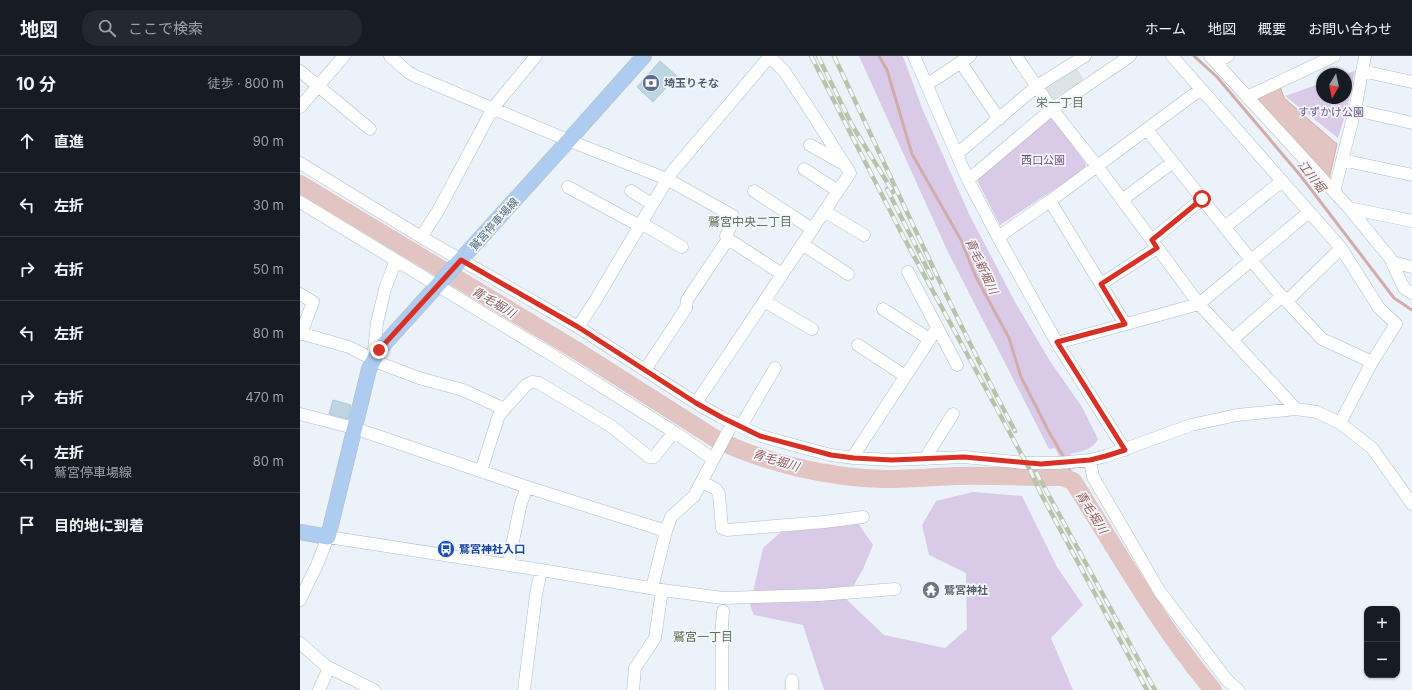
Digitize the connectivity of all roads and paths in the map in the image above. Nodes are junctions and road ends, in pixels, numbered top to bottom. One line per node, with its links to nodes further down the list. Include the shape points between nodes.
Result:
1 (344, 56): 20 (street)
2 (536, 56): 25 (street)
3 (644, 56): 32 (main road, 鷲宮停車場線)
4 (769, 56): 38 (street, via 784,72); 42 (street)
5 (914, 56): 19 (street)
6 (1016, 56): 21 (street)
7 (1085, 56): 21 (street)
8 (1130, 56): 26 (street)
9 (1172, 56): 22 (street)
10 (1228, 56): 15 (street)
11 (1334, 56): 23 (street)
12 (1364, 56): 17 (street)
13 (397, 59): 25 (street, via 415,76)
14 (966, 59): 19 (street); 28 (street)
15 (1213, 59): 23 (street)
16 (300, 71): 20 (street)
17 (1362, 71): 18 (street); 27 (street)
18 (1412, 82)
19 (926, 84): 34 (street)
20 (318, 86): 24 (street); 30 (street)
21 (1037, 86): 26 (street); 28 (street)
22 (1201, 89): 31 (street); 44 (street)
23 (1247, 97): 49 (street)
24 (300, 107)
25 (493, 108): 32 (street); 63 (street, via 438,211)
26 (1052, 109): 39 (street); 43 (street)
27 (1355, 110): 29 (street); 35 (street)
28 (999, 119): 34 (street)
29 (1412, 123)
30 (370, 129)
31 (1147, 130): 36 (street); 39 (street)
32 (569, 140): 42 (street); 72 (main road, 鷲宮停車場線)
33 (810, 145): 38 (street)
34 (957, 154): 43 (street)
35 (1342, 160): 41 (street); 49 (street)
36 (1173, 162): 50 (street); 51 (street)
37 (300, 163): 63 (street)
38 (845, 165): 48 (street, via 850,173)
39 (1097, 166): 51 (street); 52 (street)
40 (804, 169): 48 (street)
41 (1412, 175)
42 (667, 179): 54 (street); 65 (street, via 732,216 733,221 726,236)
43 (968, 180): 64 (street)
44 (1282, 181): 57 (street); 60 (street)
45 (568, 187): 59 (street)
46 (631, 191): 54 (street)
47 (754, 191): 61 (street)
48 (838, 191): 56 (street)
49 (1334, 192): 55 (street)
50 (1202, 199): 60 (street); 67 (street)
51 (1122, 200): 67 (street)
52 (1050, 201): 64 (street); 79 (street)
53 (300, 202): 70 (street)
54 (652, 204): 59 (street)
55 (1348, 208): 58 (street); 73 (street)
56 (824, 211): 61 (street); 62 (street)
57 (1309, 212): 69 (street); 71 (street)
58 (1412, 221)
59 (640, 224): 68 (street); 87 (street)
60 (1224, 227): 71 (street)
61 (812, 229): 66 (street)
62 (864, 235)
63 (421, 237): 72 (street)
64 (998, 237): 93 (street)
65 (728, 239): 76 (street); 99 (street)
66 (802, 244): 76 (street); 77 (street)
67 (1154, 244): 79 (street); 84 (street)
68 (682, 247)
69 (1341, 248): 82 (street); 96 (street, via 1379,308 1396,324)
70 (396, 260): 78 (street); 95 (street, via 385,289)
71 (1252, 260): 82 (street); 84 (street)
72 (459, 262): 78 (main road, 鷲宮停車場線); 87 (street)
73 (1392, 262): 74 (street); 81 (street, via 1404,288)
74 (1412, 267)
75 (908, 272): 88 (street)
76 (782, 274): 83 (street)
77 (848, 274)
78 (439, 284): 95 (main road, 鷲宮停車場線, via 387,340); 109 (street)
79 (1101, 284): 86 (street)
80 (300, 294): 90 (street, via 313,302)
81 (1412, 294)
82 (1284, 299): 92 (street); 96 (street, via 1322,339)
83 (764, 301): 89 (street); 101 (street)
84 (1199, 304): 86 (street); 92 (street)
85 (883, 309): 91 (street)
86 (1125, 324): 93 (street)
87 (578, 327): 99 (street)
88 (937, 328): 91 (street); 97 (street)
89 (812, 329)
90 (301, 333): 95 (street, via 349,347)
91 (929, 339): 100 (street)
92 (1232, 340): 103 (street)
93 (1057, 342): 110 (street)
94 (858, 345): 100 (street)
95 (373, 359): 102 (street, via 418,378 463,390); 108 (main road, 鷲宮停車場線)
96 (1372, 362): 106 (street)
97 (957, 365)
98 (775, 368): 107 (street)
99 (645, 370): 101 (street)
100 (906, 376): 112 (street)
101 (696, 403): 107 (street)
102 (504, 409): 109 (street, via 526,385 535,382 611,426 649,457 654,457); 115 (street, via 499,415)
103 (1296, 409): 106 (street, via 1317,412); 110 (street, via 1237,415 1191,425)
104 (300, 414): 108 (street)
105 (953, 414): 113 (street)
106 (1340, 422): 118 (street, via 1372,448)
107 (734, 425): 111 (street); 112 (street, via 788,444)
108 (354, 428): 115 (street); 122 (main road, 鷲宮停車場線)
109 (674, 432): 111 (street)
110 (1125, 450): 114 (street)
111 (714, 457): 116 (street)
112 (854, 458): 113 (street)
113 (926, 459): 114 (street, via 964,457 1041,464)
114 (1084, 461): 136 (street, via 1160,592 1226,679)
115 (481, 471): 117 (street)
116 (702, 482): 119 (street, via 719,494 722,528 728,530); 120 (street, via 694,496 671,517)
117 (527, 487): 120 (street); 123 (street, via 521,503)
118 (1412, 504)
119 (863, 517)
120 (666, 531): 125 (street)
121 (300, 532): 122 (main road)
122 (328, 537): 123 (street); 127 (street)
123 (508, 565): 124 (street)
124 (542, 570): 125 (street); 133 (street, via 536,595)
125 (657, 589): 126 (street, via 723,598 819,595); 134 (street, via 655,638 635,668)
126 (895, 589)
127 (300, 600)
128 (723, 611): 135 (street)
129 (300, 643): 130 (street)
130 (330, 668): 131 (street); 132 (street)
131 (369, 689)
132 (319, 690)
133 (524, 690)
134 (633, 690)
135 (722, 690)
136 (1238, 690)

